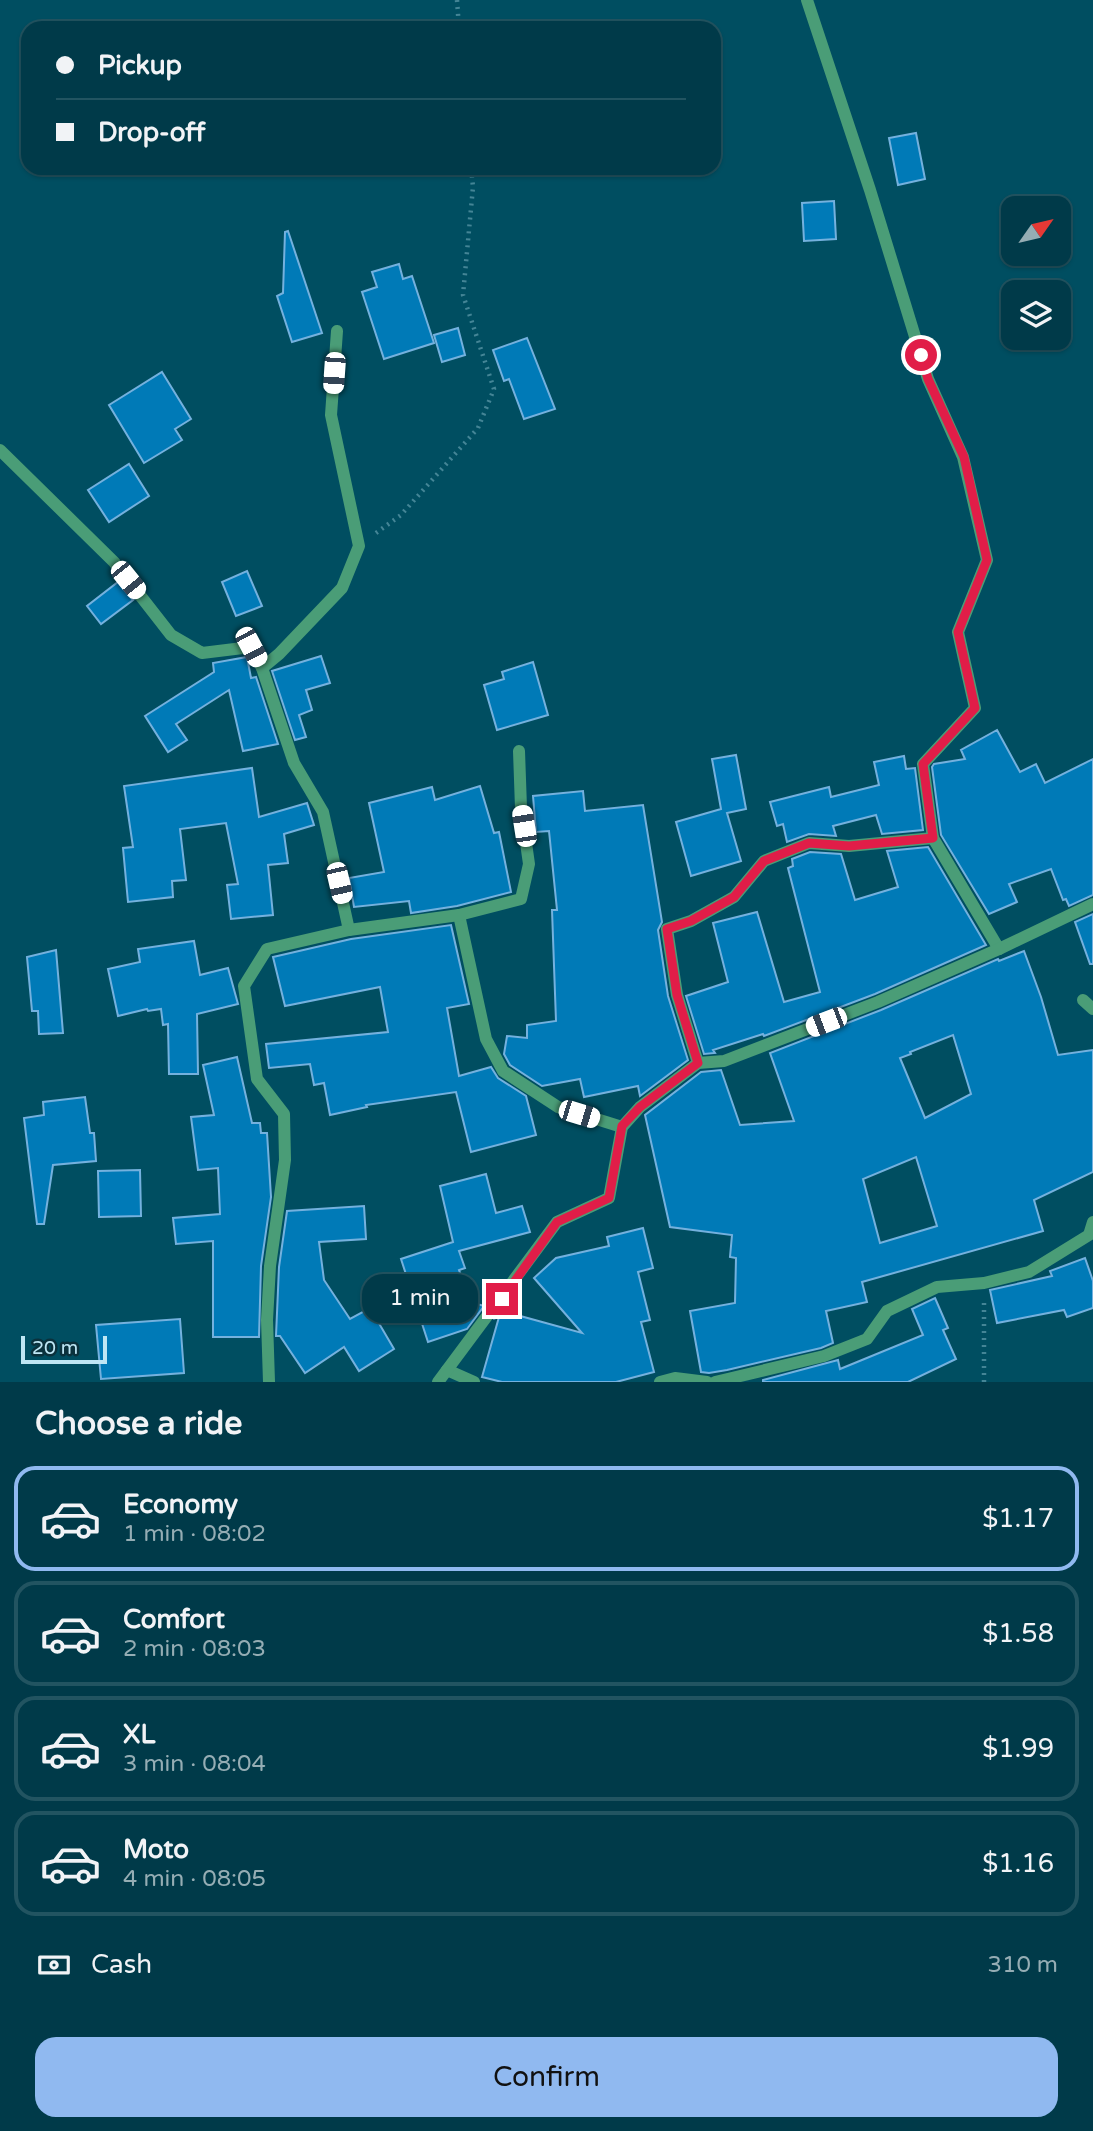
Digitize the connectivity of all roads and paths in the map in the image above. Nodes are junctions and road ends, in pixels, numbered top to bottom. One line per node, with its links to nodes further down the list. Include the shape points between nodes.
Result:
1 (457, 0): 3 (path)
2 (807, 0): 10 (street, via 928,379 964,457 987,560 958,632 975,708 923,764)
3 (458, 21)
4 (472, 175): 7 (path, via 463,296 494,389 478,428 401,515)
5 (337, 331): 7 (street, via 331,415)
6 (0, 450): 8 (street, via 114,562 171,635 202,653 251,647)
7 (359, 546): 8 (street, via 342,588)
8 (262, 668): 13 (street, via 294,763 323,812)
9 (519, 751): 12 (street, via 521,808 530,864 521,899)
10 (933, 838): 14 (street); 15 (street, via 849,846 809,843 764,861 734,897 667,929 677,995)
11 (1093, 904): 14 (street)
12 (459, 915): 13 (street); 16 (street, via 486,1039 503,1071 558,1107)
13 (349, 930): 20 (street, via 267,948 244,986 257,1079 284,1114 285,1160 267,1320)
14 (999, 949): 15 (street, via 724,1061)
15 (698, 1063): 16 (street)
16 (622, 1126): 19 (street, via 609,1198 557,1222)
17 (1093, 1222): 18 (street, via 1088,1236 1030,1272)
18 (984, 1283): 25 (street, via 937,1287 887,1311 867,1339 824,1356); 26 (path)
19 (447, 1370): 21 (street); 22 (street)
20 (270, 1382)
21 (438, 1382)
22 (474, 1382)
23 (660, 1382): 24 (street, via 675,1378)
24 (707, 1382)
25 (715, 1382)
26 (984, 1382)

